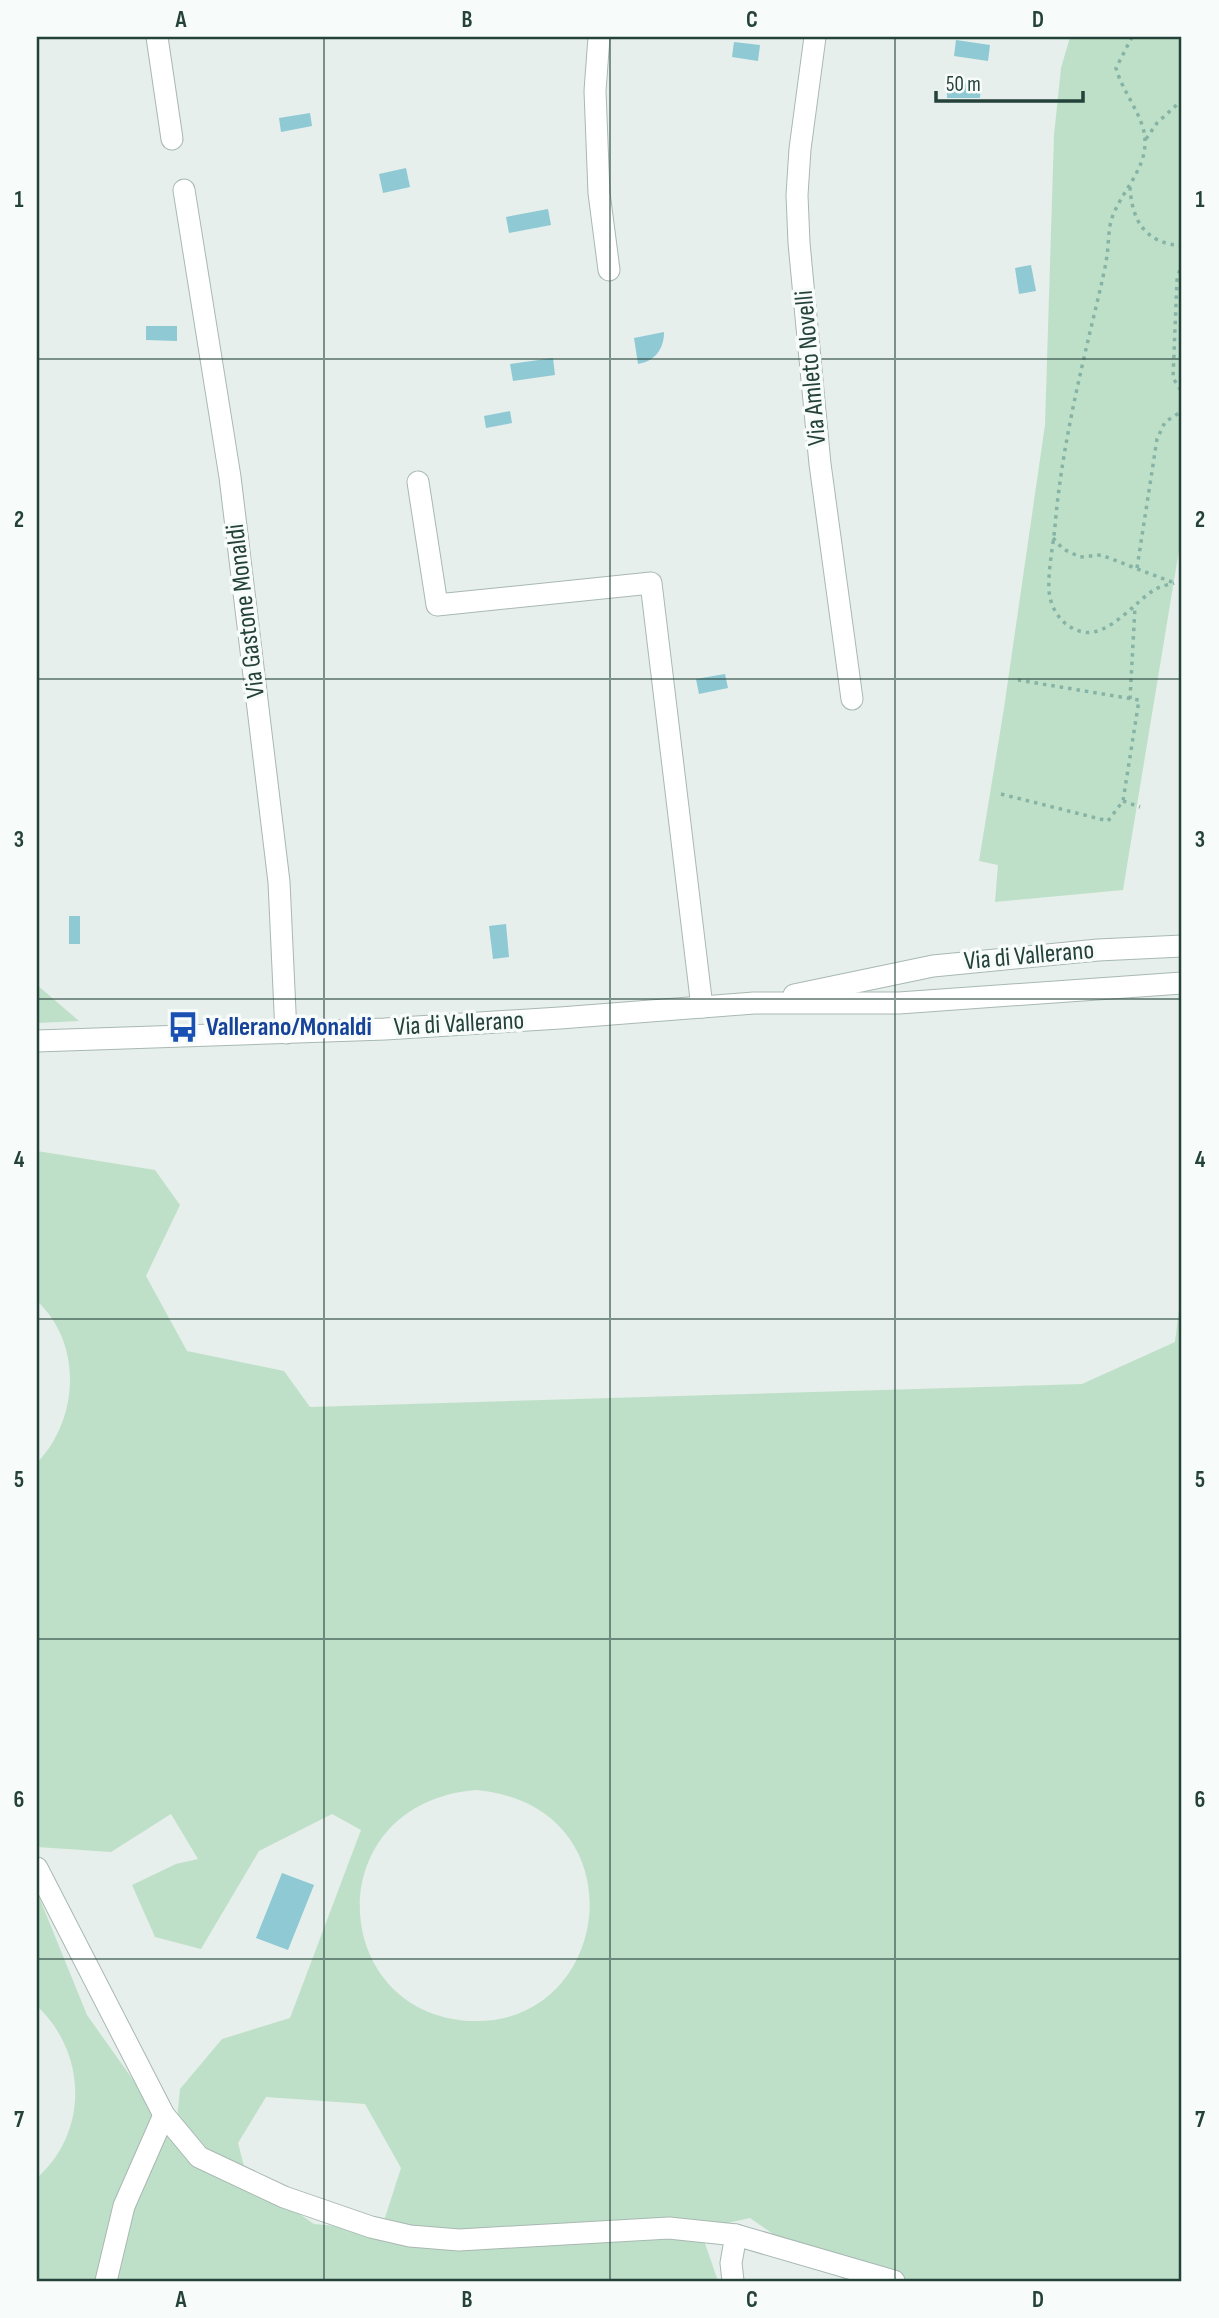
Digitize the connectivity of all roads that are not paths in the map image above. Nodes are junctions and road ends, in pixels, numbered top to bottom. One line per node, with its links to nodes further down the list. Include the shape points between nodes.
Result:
1 (157, 37): 4 (street)
2 (599, 37): 6 (street, via 595,104)
3 (815, 37): 8 (street, Via Amleto Novelli, via 800,149 799,243 820,464)
4 (172, 139)
5 (184, 190): 13 (street, Via Gastone Monaldi, via 230,477 279,883)
6 (609, 270)
7 (418, 482): 12 (street, via 437,605 651,583)
8 (852, 699)
9 (1182, 947): 11 (street, Via di Vallerano, via 933,966)
10 (1182, 983): 11 (street, Via di Vallerano, via 911,1003)
11 (754, 1003): 12 (street, Via di Vallerano)
12 (702, 1007): 13 (street, Via di Vallerano)
13 (286, 1033): 14 (street, Via di Vallerano)
14 (37, 1041)
15 (37, 1868): 16 (street)
16 (164, 2115): 17 (street, via 199,2157 284,2197 410,2236 459,2240 669,2228); 18 (street, via 124,2206)
17 (736, 2235): 19 (street); 20 (street)
18 (106, 2281)
19 (733, 2281)
20 (894, 2281)

